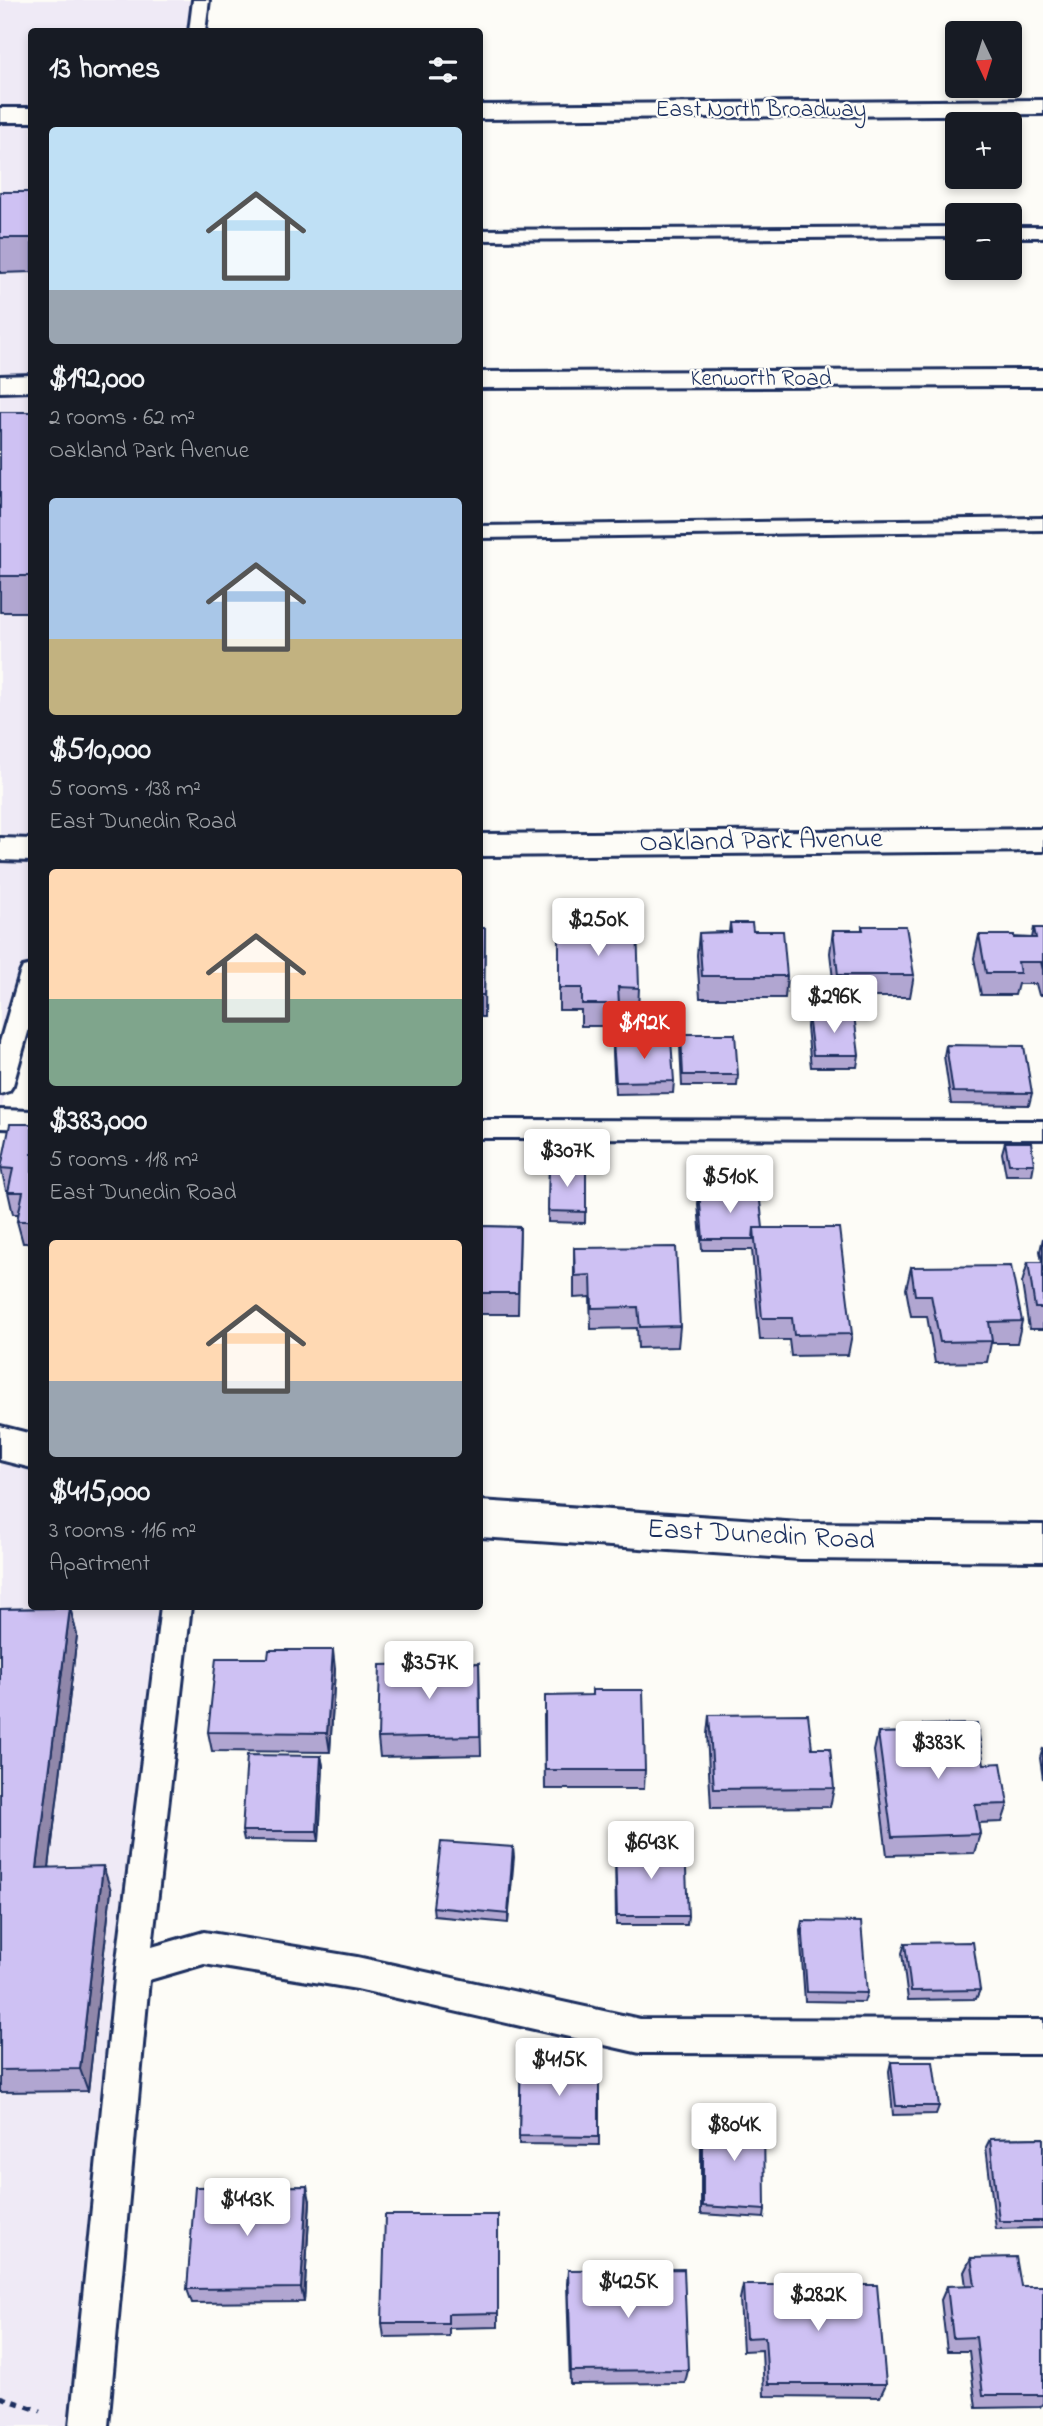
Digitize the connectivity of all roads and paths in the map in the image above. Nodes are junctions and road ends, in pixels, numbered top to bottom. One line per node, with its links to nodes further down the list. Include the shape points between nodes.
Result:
1 (201, 0): 2 (lane)
2 (198, 28)
3 (1043, 107): 4 (street, East North Broadway)
4 (483, 112)
5 (0, 115): 6 (street)
6 (28, 115)
7 (1022, 232): 8 (lane)
8 (1043, 232)
9 (945, 233): 10 (lane)
10 (483, 235)
11 (1043, 378): 12 (street, Kenworth Road)
12 (483, 380)
13 (0, 383): 14 (street)
14 (28, 383)
15 (1043, 524): 16 (lane)
16 (483, 532)
17 (1043, 840): 18 (street, Oakland Park Avenue)
18 (483, 845)
19 (0, 849): 20 (street)
20 (28, 850)
21 (28, 986): 22 (lane)
22 (0, 1085)
23 (0, 1119): 24 (lane)
24 (28, 1120)
25 (483, 1129): 26 (lane)
26 (1043, 1130)
27 (0, 1443): 28 (street)
28 (28, 1450)
29 (483, 1519): 30 (street, East Dunedin Road, via 800,1541)
30 (1043, 1543)
31 (176, 1610): 32 (lane)
32 (133, 1968): 33 (lane, via 204,1948 357,1973 640,2036); 34 (lane)
33 (1043, 2037)
34 (89, 2426)

